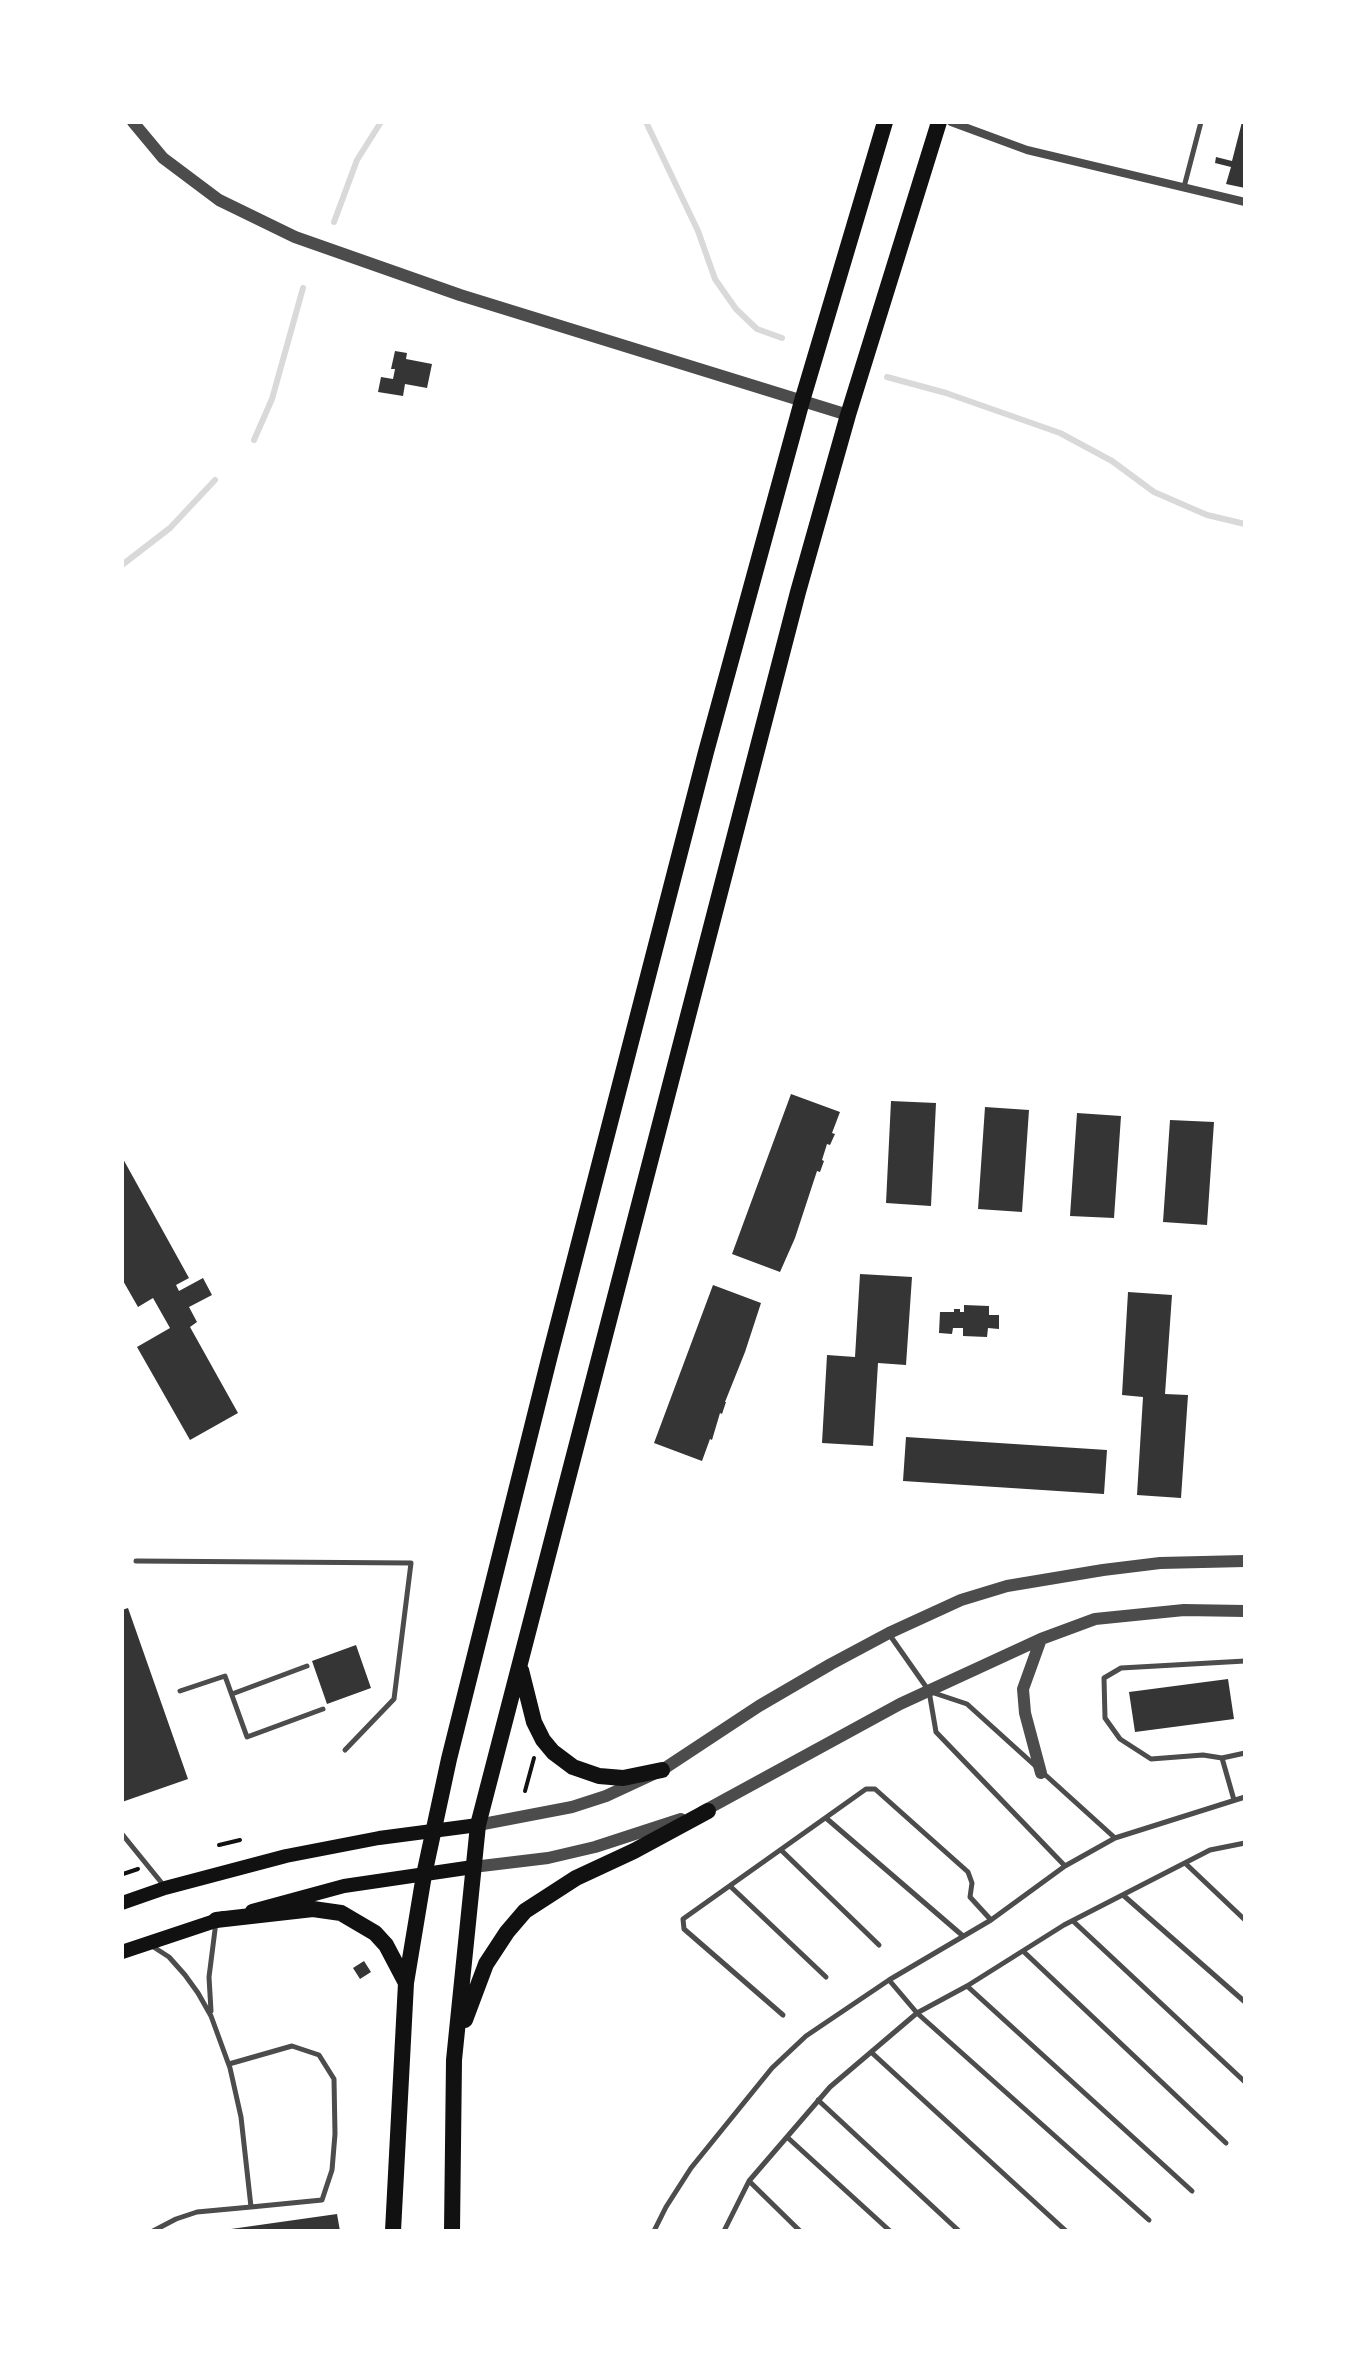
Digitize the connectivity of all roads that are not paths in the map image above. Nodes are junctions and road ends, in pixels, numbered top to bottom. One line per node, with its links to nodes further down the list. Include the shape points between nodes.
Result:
1 (133, 122): 8 (street, via 163,158 219,200 295,237 460,295)
2 (885, 122): 8 (main road)
3 (939, 122): 9 (main road)
4 (951, 122): 6 (street, via 1027,150)
5 (1201, 122): 6 (lane)
6 (1184, 188): 7 (street)
7 (1245, 202)
8 (802, 401): 9 (street); 32 (main road, via 550,1355)
9 (848, 415): 16 (main road)
10 (136, 1561): 22 (lane, via 411,1563 394,1699)
11 (1245, 1561): 13 (street, via 1160,1563 1007,1586 961,1600)
12 (1245, 1611): 14 (street, via 1184,1610 1095,1619)
13 (889, 1633): 19 (lane); 25 (street, via 759,1706)
14 (1041, 1639): 19 (street); 26 (street, via 1023,1689)
15 (1245, 1661): 24 (lane, via 1121,1668 1104,1678 1105,1718 1120,1739 1151,1759)
16 (519, 1664): 25 (main road, via 537,1730 573,1767 623,1778); 31 (main road)
17 (307, 1666): 20 (lane)
18 (180, 1691): 20 (lane, via 225,1676)
19 (929, 1691): 26 (lane, via 967,1704); 29 (street); 38 (lane, via 936,1732)
20 (232, 1694): 21 (lane, via 247,1737)
21 (323, 1709)
22 (345, 1750)
23 (1245, 1753): 24 (lane)
24 (1222, 1758): 28 (lane)
25 (662, 1770): 31 (street, via 572,1807)
26 (1041, 1773): 34 (lane)
27 (1245, 1797): 28 (lane)
28 (1234, 1800): 34 (lane)
29 (708, 1811): 39 (street, via 595,1847); 63 (main road, via 576,1878 525,1911 486,1964)
30 (826, 1818): 36 (lane); 46 (lane, via 866,1789 875,1789 968,1872 970,1897); 49 (lane)
31 (478, 1825): 32 (main road); 39 (main road)
32 (433, 1831): 40 (main road); 42 (main road, via 286,1856)
33 (122, 1834): 42 (lane)
34 (1115, 1838): 38 (lane)
35 (1245, 1843): 37 (lane, via 1210,1850)
36 (781, 1850): 41 (lane); 51 (lane)
37 (1185, 1863): 43 (lane); 47 (lane)
38 (1065, 1866): 46 (lane)
39 (473, 1867): 40 (main road); 63 (main road)
40 (424, 1875): 45 (main road, via 344,1886); 56 (main road)
41 (730, 1886): 54 (lane); 60 (lane, via 683,1919 684,1929)
42 (165, 1888): 44 (main road)
43 (1123, 1895): 48 (lane); 58 (lane)
44 (122, 1903)
45 (216, 1920): 50 (main road); 56 (main road, via 313,1909 341,1913 375,1933); 61 (lane, via 209,1977)
46 (991, 1920): 49 (lane)
47 (1245, 1920)
48 (1073, 1921): 52 (lane); 65 (lane)
49 (963, 1936): 55 (lane)
50 (148, 1943): 53 (main road); 61 (lane, via 185,1975)
51 (879, 1945)
52 (1023, 1951): 57 (lane); 68 (lane)
53 (122, 1952)
54 (826, 1977)
55 (889, 1980): 59 (lane); 76 (lane, via 806,2036 772,2068 691,2168)
56 (406, 1983): 74 (main road)
57 (967, 1986): 59 (lane); 70 (lane)
58 (1245, 2002)
59 (917, 2013): 62 (lane); 72 (lane)
60 (783, 2015)
61 (211, 2016): 64 (lane)
62 (871, 2052): 66 (lane); 81 (lane)
63 (454, 2060): 75 (main road)
64 (229, 2064): 71 (lane); 71 (lane, via 292,2046 319,2055 334,2079 332,2170 322,2200)
65 (1245, 2082)
66 (818, 2100): 67 (lane); 80 (lane)
67 (787, 2137): 69 (lane); 79 (lane)
68 (1226, 2143)
69 (749, 2181): 77 (lane); 78 (lane)
70 (1192, 2191)
71 (251, 2207): 73 (lane, via 197,2212)
72 (1149, 2220)
73 (153, 2231)
74 (393, 2231)
75 (452, 2231)
76 (654, 2231)
77 (724, 2231)
78 (800, 2231)
79 (890, 2231)
80 (959, 2231)
81 (1066, 2231)

